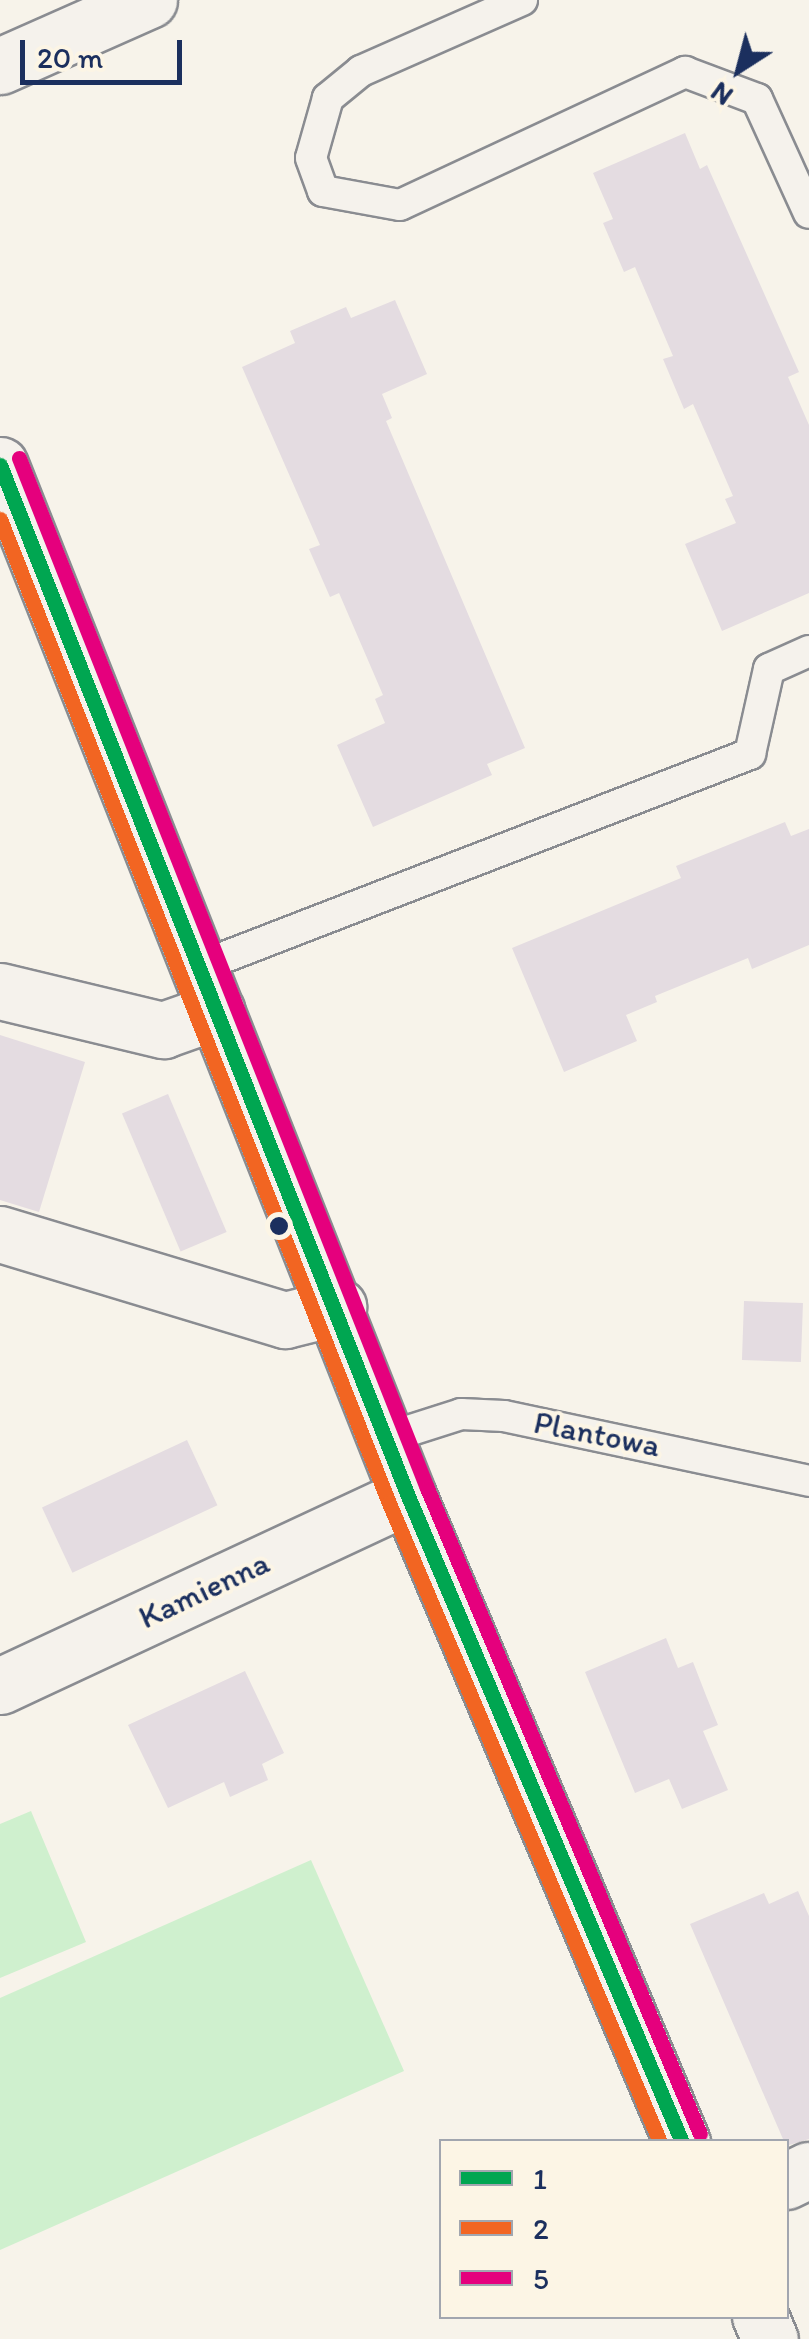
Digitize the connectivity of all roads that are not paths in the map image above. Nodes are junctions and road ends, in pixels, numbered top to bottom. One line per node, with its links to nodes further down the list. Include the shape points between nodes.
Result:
1 (149, 0): 3 (street)
2 (522, 0): 4 (lane, via 361,71 328,98 310,158 323,191 400,205 685,72 756,98)
3 (0, 66)
4 (809, 213)
5 (0, 465): 7 (street)
6 (809, 652): 7 (lane, via 769,669 750,754)
7 (208, 989): 8 (street, via 163,1030); 10 (street)
8 (0, 991)
9 (0, 1234): 10 (street, via 285,1320)
10 (338, 1308): 11 (street)
11 (386, 1438): 12 (lane, Plantowa, via 461,1414 504,1416); 13 (street)
12 (809, 1480)
13 (408, 1496): 14 (street, Kamienna); 15 (street)
14 (0, 1686)
15 (681, 2139)

